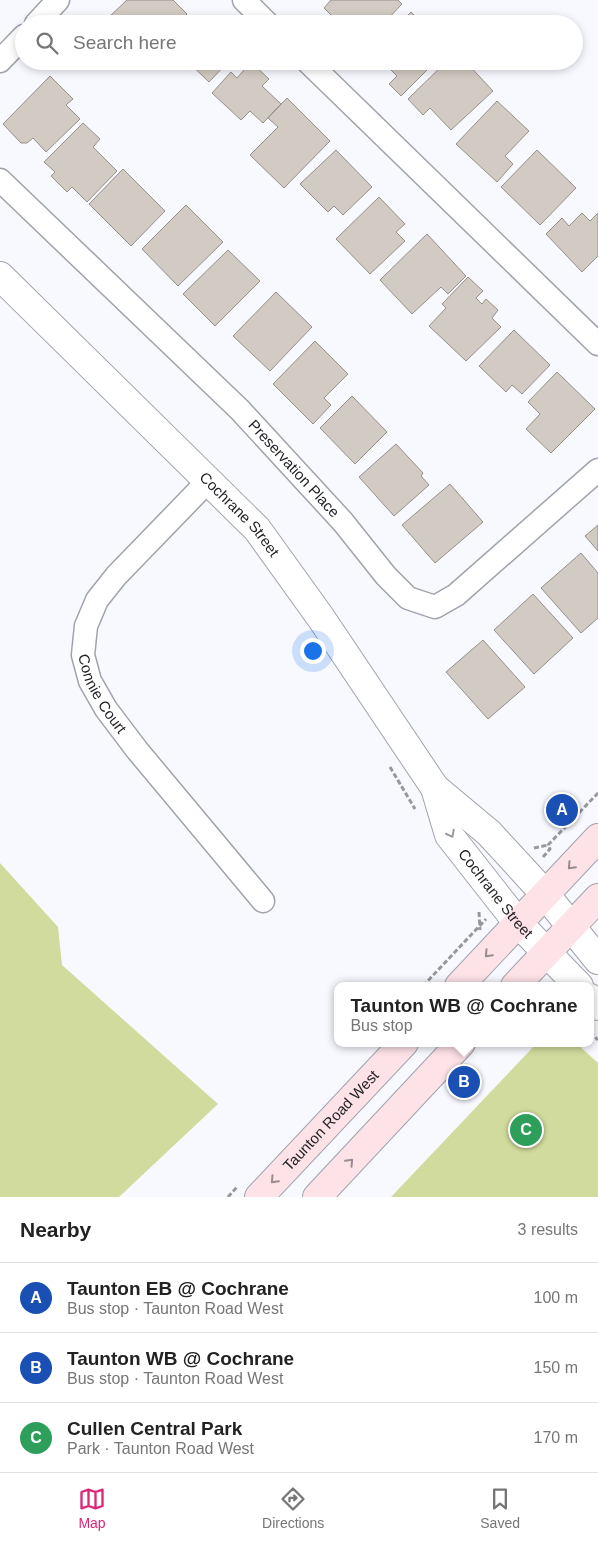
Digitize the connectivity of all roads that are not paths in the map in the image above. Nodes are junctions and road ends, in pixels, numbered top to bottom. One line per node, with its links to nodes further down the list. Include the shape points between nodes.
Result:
1 (58, 0): 3 (street)
2 (244, 0): 4 (street)
3 (44, 15)
4 (259, 15)
5 (15, 45): 6 (street)
6 (0, 61)
7 (316, 70): 10 (street)
8 (0, 180): 11 (street, Preservation Place, via 240,410 344,522 386,576 408,598 435,606 456,595)
9 (0, 276): 12 (street, Cochrane Street)
10 (598, 344)
11 (598, 470)
12 (209, 480): 13 (street, Cochrane Street, via 278,554); 17 (street, Connie Court, via 97,600 86,626 83,655 90,680 106,709)
13 (435, 788): 15 (street, Cochrane Street, via 489,833); 18 (street, Cochrane Street, one-way to 18, via 450,835)
14 (598, 838): 15 (main road, one-way to 15)
15 (545, 894): 18 (main road); 19 (street, Cochrane Street)
16 (598, 898): 19 (main road)
17 (263, 901)
18 (518, 923): 20 (street, Cochrane Street); 22 (main road, one-way to 22)
19 (571, 927): 20 (main road); 21 (street, Cochrane Street)
20 (547, 952): 23 (main road); 24 (street, Cochrane Street)
21 (598, 960)
22 (462, 982)
23 (520, 982)
24 (575, 982)
25 (400, 1047): 27 (main road, Taunton Road West, one-way to 27)
26 (457, 1047): 28 (main road, one-way to 26)
27 (259, 1197)
28 (317, 1197)

